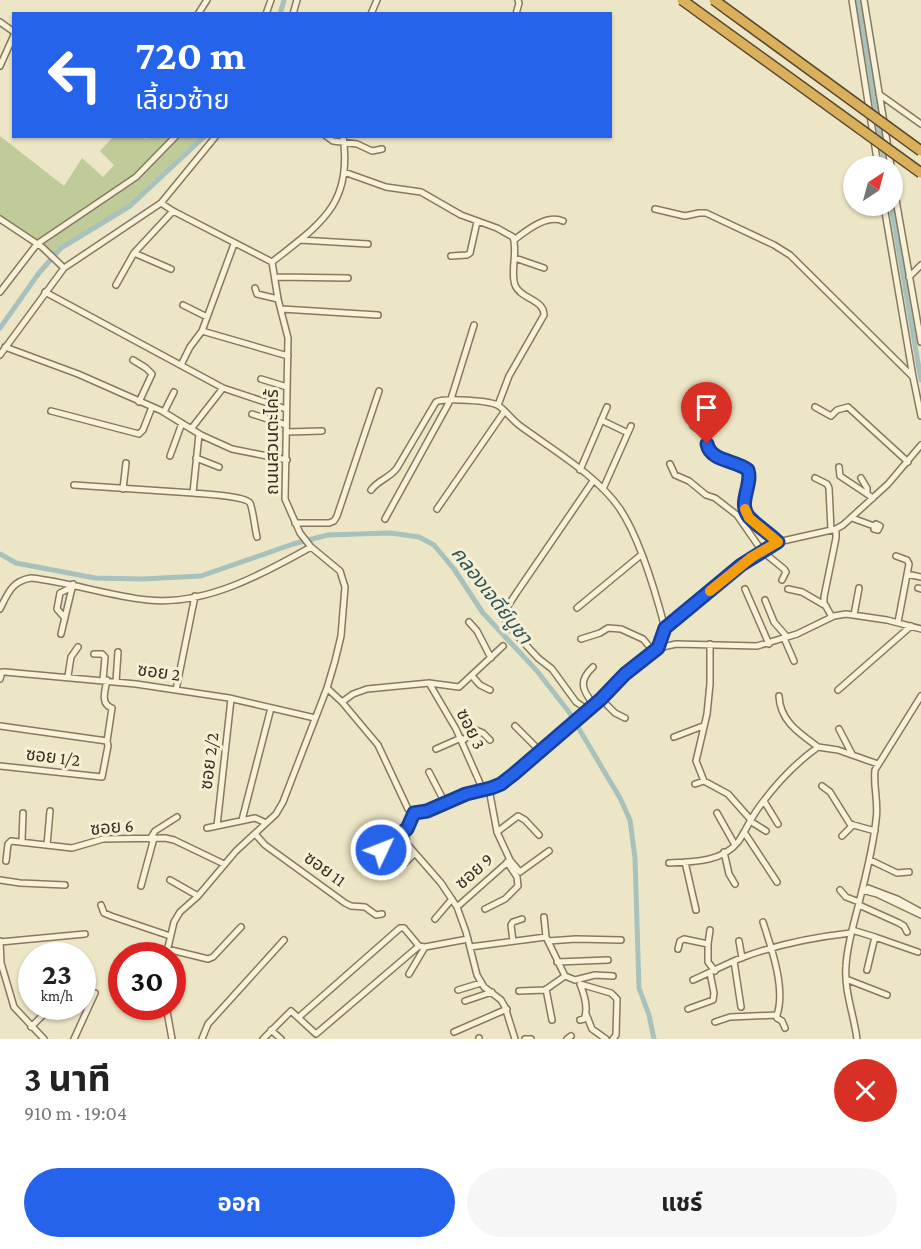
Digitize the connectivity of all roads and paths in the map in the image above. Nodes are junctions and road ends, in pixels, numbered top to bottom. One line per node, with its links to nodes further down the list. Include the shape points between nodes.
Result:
1 (682, 0): 20 (highway, bridge)
2 (714, 0): 16 (highway, bridge)
3 (852, 0): 17 (street)
4 (864, 0): 9 (street)
5 (0, 22): 6 (street)
6 (12, 31)
7 (12, 38): 8 (street)
8 (0, 66)
9 (879, 94): 10 (street); 18 (street)
10 (921, 124)
11 (174, 138): 33 (street, via 136,177)
12 (214, 138): 21 (street)
13 (329, 138): 14 (street)
14 (344, 140): 15 (street, via 372,151); 19 (street)
15 (382, 149)
16 (921, 151)
17 (876, 156)
18 (889, 156)
19 (344, 172): 28 (street, via 386,187 422,192); 29 (street, via 331,212)
20 (921, 173)
21 (161, 202): 23 (street); 39 (street)
22 (655, 209): 62 (street, via 685,216 706,213 782,249 811,273)
23 (172, 212): 31 (street); 34 (street)
24 (886, 216): 62 (street)
25 (899, 216): 43 (street)
26 (0, 219): 33 (street)
27 (562, 221): 30 (street, via 537,224)
28 (477, 222): 30 (street, via 507,232); 35 (street, via 470,253)
29 (300, 240): 32 (street); 37 (street)
30 (514, 240): 36 (street)
31 (234, 244): 37 (street); 53 (street)
32 (368, 244)
33 (40, 245): 39 (street); 47 (street)
34 (134, 253): 41 (street); 45 (street)
35 (451, 256)
36 (515, 258): 40 (street); 71 (street, via 514,285 540,305 544,315 509,376)
37 (272, 262): 42 (street, ถนนสวนตะไคร้)
38 (921, 265): 43 (street)
39 (61, 266): 48 (street)
40 (544, 268)
41 (171, 269)
42 (275, 277): 44 (street); 49 (street, ถนนสวนตะไคร้)
43 (909, 277): 56 (street)
44 (348, 278)
45 (116, 285)
46 (255, 288): 49 (street, via 256,294)
47 (0, 292)
48 (45, 292): 57 (street); 61 (street)
49 (278, 299): 51 (street, ถนนสวนตะไคร้)
50 (183, 305): 53 (street)
51 (282, 309): 52 (street); 59 (street, ถนนสวนตะไคร้)
52 (378, 315)
53 (207, 316): 55 (street)
54 (474, 325): 69 (street)
55 (202, 331): 59 (street); 61 (street)
56 (921, 342)
57 (5, 346): 58 (street); 70 (street)
58 (0, 355)
59 (288, 356): 65 (street, ถนนสวนตะไคร้)
60 (133, 360): 70 (street, via 152,374)
61 (182, 365): 66 (street)
62 (913, 377): 64 (street)
63 (261, 379): 65 (street)
64 (918, 384): 80 (street)
65 (287, 387): 75 (street, ถนนสวนตะไคร้)
66 (223, 388): 75 (street); 84 (street)
67 (379, 391): 113 (street, via 337,516 329,523)
68 (174, 392): 77 (street)
69 (451, 399): 71 (street); 88 (street, via 436,402); 89 (street)
70 (139, 402): 72 (street)
71 (498, 405): 78 (street)
72 (152, 407): 76 (street, via 139,434); 77 (street)
73 (607, 407): 81 (street)
74 (815, 407): 94 (street, via 831,416 848,407)
75 (286, 409): 85 (street, ถนนสวนตะไคร้)
76 (51, 411)
77 (164, 412): 82 (street)
78 (504, 412): 99 (street); 110 (street)
79 (252, 414): 85 (street)
80 (921, 416)
81 (601, 420): 99 (street); 105 (street, via 629,429)
82 (183, 423): 84 (street); 91 (street)
83 (693, 426): 117 (street, via 707,436 711,453 748,470 747,513)
84 (191, 429): 87 (street)
85 (286, 429): 86 (street); 93 (street, ถนนสวนตะไคร้)
86 (322, 430)
87 (199, 434): 92 (street); 93 (street, via 232,449)
88 (416, 436): 89 (street); 106 (street, via 391,476)
89 (427, 444): 112 (street)
90 (921, 445): 94 (street)
91 (170, 456)
92 (196, 458): 97 (street); 107 (street)
93 (286, 460): 113 (street, ถนนสวนตะไคร้, via 285,500)
94 (908, 462): 109 (street)
95 (126, 463): 104 (street)
96 (670, 464): 119 (street, via 675,475 737,515)
97 (219, 467)
98 (839, 467): 108 (street, via 840,476)
99 (579, 470): 102 (street)
100 (815, 478): 115 (street, via 829,488)
101 (861, 478): 108 (street)
102 (593, 481): 105 (street); 174 (street, via 503,616 552,669 576,702)
103 (74, 485): 104 (street)
104 (123, 489): 107 (street)
105 (603, 489): 120 (street, via 621,510)
106 (371, 490)
107 (192, 493): 116 (street, via 246,500 251,506)
108 (867, 494): 109 (street)
109 (873, 498): 111 (street)
110 (437, 509)
111 (852, 518): 114 (street); 115 (street)
112 (385, 519)
113 (295, 524): 118 (street, ถนนสวนตะไคร้)
114 (874, 526)
115 (834, 530): 117 (street); 133 (street)
116 (256, 537)
117 (778, 542): 119 (street)
118 (309, 545): 131 (street, via 281,565); 163 (street, ถนนสวนตะไคร้, via 340,571 345,587 341,636)
119 (762, 551): 124 (street, via 784,569); 142 (street)
120 (641, 555): 134 (street); 142 (street)
121 (896, 556): 122 (street, via 909,561)
122 (907, 574): 123 (street); 140 (street)
123 (921, 577)
124 (782, 580)
125 (55, 581): 126 (street); 130 (street); 135 (street, via 31,578 17,582)
126 (72, 586): 130 (street); 131 (street, via 147,600); 138 (street)
127 (860, 588): 136 (street)
128 (745, 589): 147 (street)
129 (788, 589): 133 (street)
130 (60, 593): 138 (street, via 57,609)
131 (195, 596): 164 (street)
132 (765, 600): 145 (street)
133 (826, 606): 137 (street)
134 (577, 608)
135 (0, 609)
136 (854, 615): 137 (street); 140 (street)
137 (832, 617): 145 (street)
138 (65, 618): 144 (street)
139 (469, 622): 154 (street)
140 (898, 622): 141 (street)
141 (911, 626): 143 (street); 166 (street)
142 (665, 628): 151 (street)
143 (921, 629)
144 (61, 634)
145 (786, 638): 147 (street); 155 (street)
146 (581, 639): 151 (street, via 608,628 621,629)
147 (769, 644): 148 (street)
148 (710, 645): 151 (street, via 676,644); 179 (street)
149 (503, 646): 154 (street, ซอย 3)
150 (78, 647): 157 (street, via 71,657)
151 (656, 649): 170 (street)
152 (118, 652): 161 (street)
153 (94, 654): 160 (street, via 105,657)
154 (491, 658): 158 (street, ซอย 3)
155 (794, 661)
156 (593, 667): 172 (street, via 584,683)
157 (68, 676): 159 (street, ซอย 2, via 3,672); 160 (street, ซอย 2)
158 (472, 676): 162 (street, ซอย 3, via 459,687); 165 (street)
159 (0, 679)
160 (105, 680): 161 (street, ซอย 2); 184 (street, via 104,702 112,708)
161 (116, 681): 164 (street, ซอย 2)
162 (429, 683): 171 (street, ซอย 3, via 358,691); 182 (street, ซอย 3)
163 (327, 688): 171 (street); 175 (street, ถนนสวนตะไคร้)
164 (176, 690): 169 (street, ซอย 2)
165 (489, 690)
166 (838, 690)
167 (779, 696): 185 (street, via 782,714)
168 (921, 696): 189 (street)
169 (231, 699): 173 (street, ซอย 2); 208 (street, ซอย 2/2)
170 (601, 699): 172 (street); 176 (street)
171 (342, 702): 200 (street, via 378,745 408,809)
172 (594, 705): 174 (street)
173 (271, 708): 175 (street, ซอย 2); 203 (street)
174 (588, 710): 187 (street)
175 (315, 718): 205 (street, ถนนสวนตะไคร้, via 283,802)
176 (625, 718)
177 (0, 726): 184 (street)
178 (515, 726): 187 (street)
179 (704, 726): 181 (street); 192 (street, via 696,761)
180 (839, 729): 188 (street)
181 (674, 737)
182 (461, 739): 183 (street, via 476,730); 186 (street); 195 (street, ซอย 3)
183 (490, 740)
184 (107, 741): 190 (street, ซอย 1/2, via 102,777)
185 (818, 747): 188 (street); 196 (street, via 790,770)
186 (436, 749)
187 (540, 751): 195 (street, via 501,784)
188 (852, 754): 189 (street)
189 (878, 764): 212 (street, via 874,778 878,806)
190 (0, 766)
191 (429, 772): 197 (street)
192 (705, 781): 193 (street); 204 (street, via 728,794)
193 (695, 784)
194 (822, 786): 207 (street)
195 (486, 789): 197 (street); 213 (street, ซอย 9)
196 (764, 801): 204 (street); 206 (street)
197 (445, 803): 200 (street)
198 (50, 812): 220 (street)
199 (23, 813): 219 (street)
200 (414, 813): 210 (street)
201 (717, 813): 221 (street)
202 (177, 817): 218 (street, via 155,831)
203 (242, 820): 205 (street, via 255,818); 208 (street)
204 (750, 820): 211 (street); 214 (street)
205 (266, 823): 215 (street, ถนนสวนตะไคร้)
206 (778, 824)
207 (853, 825): 212 (street); 217 (street)
208 (217, 826): 209 (street)
209 (207, 828)
210 (407, 829): 225 (street, via 406,844); 226 (street, via 386,842)
211 (766, 831)
212 (875, 831): 227 (street)
213 (497, 832): 216 (street, via 518,816); 229 (street, ซอย 9)
214 (744, 832): 221 (street); 237 (street)
215 (255, 834): 232 (street, ถนนสวนตะไคร้); 250 (street, ซอย 11, via 345,903)
216 (539, 835)
217 (842, 836)
218 (152, 839): 220 (street, ซอย 6, via 103,839 72,848); 232 (street, ซอย 6, via 174,840); 240 (street)
219 (22, 841): 220 (street, ซอย 6); 224 (street, via 9,842)
220 (47, 845)
221 (735, 845): 223 (street)
222 (549, 851): 229 (street, via 520,872)
223 (724, 852): 230 (street, via 708,860); 239 (street)
224 (3, 853): 228 (street)
225 (414, 854): 233 (street); 244 (street)
226 (381, 855)
227 (870, 860): 234 (street, via 897,873); 241 (street)
228 (6, 861)
229 (508, 861): 247 (street, ซอย 9); 248 (street, via 518,886 505,899)
230 (685, 862): 231 (street); 249 (street)
231 (669, 863)
232 (224, 864): 243 (street, ถนนสวนตะไคร้)
233 (398, 870)
234 (909, 872)
235 (170, 879): 243 (street)
236 (0, 880): 238 (street)
237 (777, 882)
238 (65, 885)
239 (735, 885)
240 (141, 886)
241 (863, 888): 245 (street); 251 (street)
242 (840, 890): 245 (street)
243 (198, 896): 261 (street, ถนนสวนตะไคร้, via 180,912)
244 (452, 899): 247 (street); 253 (street)
245 (859, 903): 258 (street); 259 (street, via 904,926)
246 (101, 905): 261 (street, via 104,913)
247 (457, 907): 263 (street)
248 (485, 909)
249 (696, 910)
250 (382, 914)
251 (921, 914)
252 (544, 916): 264 (street)
253 (435, 919)
254 (522, 920): 267 (street, via 511,925)
255 (763, 922): 275 (street)
256 (241, 927): 277 (street, via 213,957)
257 (711, 930): 271 (street)
258 (852, 932): 262 (street); 275 (street); 288 (street)
259 (907, 932)
260 (85, 934): 269 (street)
261 (170, 936): 270 (street, ถนนสวนตะไคร้)
262 (875, 937): 276 (street); 283 (street)
263 (468, 939): 272 (street); 273 (street)
264 (547, 939): 266 (street); 267 (street); 281 (street)
265 (284, 940): 321 (street, via 208,1024)
266 (621, 940)
267 (513, 941): 273 (street)
268 (739, 941): 278 (street)
269 (0, 942): 282 (street)
270 (168, 942)
271 (708, 944): 274 (street, via 684,939); 284 (street)
272 (422, 946): 285 (street); 303 (street, via 400,928); 316 (street)
273 (470, 946): 291 (street)
274 (678, 949)
275 (771, 949): 278 (street); 302 (street, via 778,985)
276 (918, 952)
277 (186, 955)
278 (742, 958): 280 (street)
279 (608, 960): 281 (street)
280 (734, 961): 284 (street); 298 (street)
281 (557, 962): 286 (street)
282 (1, 963): 310 (street, via 14,1008)
283 (867, 970)
284 (712, 972): 289 (street); 300 (street, via 713,1000)
285 (409, 974)
286 (564, 975): 290 (street); 292 (street)
287 (613, 976): 290 (street, via 595,975)
288 (846, 979): 296 (street); 330 (street)
289 (693, 980)
290 (580, 982): 301 (street); 329 (street, via 617,999)
291 (480, 983): 293 (street); 295 (street)
292 (546, 989): 294 (street); 307 (street)
293 (458, 990)
294 (519, 991)
295 (492, 992): 297 (street); 299 (street)
296 (887, 995)
297 (465, 1001)
298 (741, 1006)
299 (507, 1009): 314 (street); 325 (street)
300 (688, 1009)
301 (586, 1014): 308 (street); 328 (street, via 592,1029)
302 (777, 1016): 309 (street, via 730,1017); 311 (street); 312 (street)
303 (299, 1017): 313 (street, via 291,1011); 316 (street)
304 (38, 1020): 310 (street)
305 (83, 1020): 319 (street)
306 (169, 1020): 320 (street)
307 (552, 1020)
308 (580, 1020)
309 (715, 1022)
310 (31, 1027): 315 (street)
311 (777, 1027)
312 (785, 1028)
313 (272, 1030): 322 (street); 323 (street)
314 (454, 1032)
315 (38, 1033): 317 (street); 318 (street)
316 (316, 1034): 324 (street)
317 (34, 1039)
318 (44, 1039)
319 (74, 1039)
320 (172, 1039)
321 (202, 1039)
322 (263, 1039)
323 (281, 1039)
324 (322, 1039)
325 (515, 1039)
326 (525, 1039): 327 (street)
327 (531, 1039)
328 (606, 1039)
329 (613, 1039)
330 (857, 1039)

